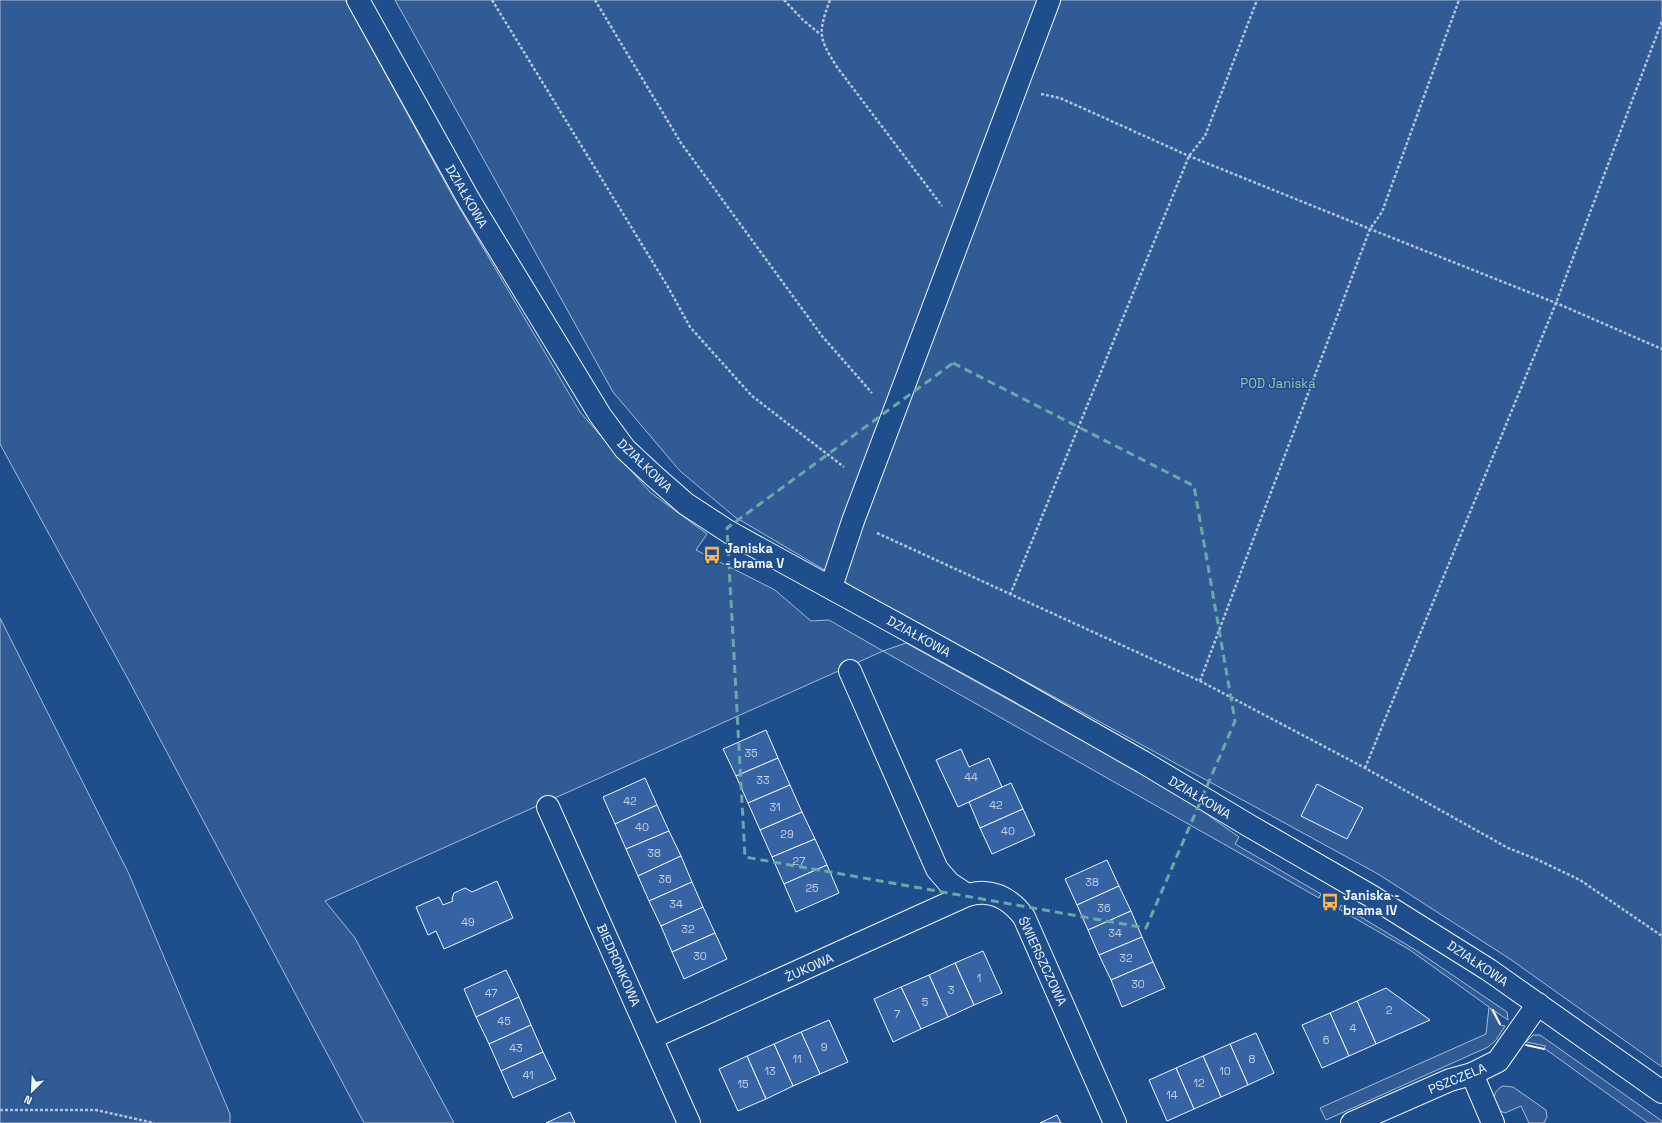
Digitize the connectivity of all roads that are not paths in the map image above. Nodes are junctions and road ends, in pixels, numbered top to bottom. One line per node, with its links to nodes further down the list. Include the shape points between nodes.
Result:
1 (358, 0): 3 (street, DZIAŁKOWA, via 469,200 600,415 625,449 686,504 729,532)
2 (1049, 0): 3 (street, via 853,521)
3 (831, 587): 7 (street, DZIAŁKOWA, via 1122,750 1371,896 1451,945)
4 (850, 671): 6 (street, via 937,869 949,884)
5 (548, 807): 8 (street, BIEDRONKOWA)
6 (966, 895): 8 (street, ŻUKOWA); 12 (street, ŚWIERSZCZOWA, via 986,892 1001,897 1015,905 1024,917)
7 (1538, 1004): 9 (street, PSZCZELA, via 1498,1060); 10 (street, DZIAŁKOWA)
8 (651, 1038): 11 (street, BIEDRONKOWA)
9 (1472, 1074): 13 (street, PSZCZELA, via 1450,1080); 14 (street)
10 (1662, 1092)
11 (690, 1123)
12 (1115, 1123)
13 (1352, 1123)
14 (1492, 1123)

